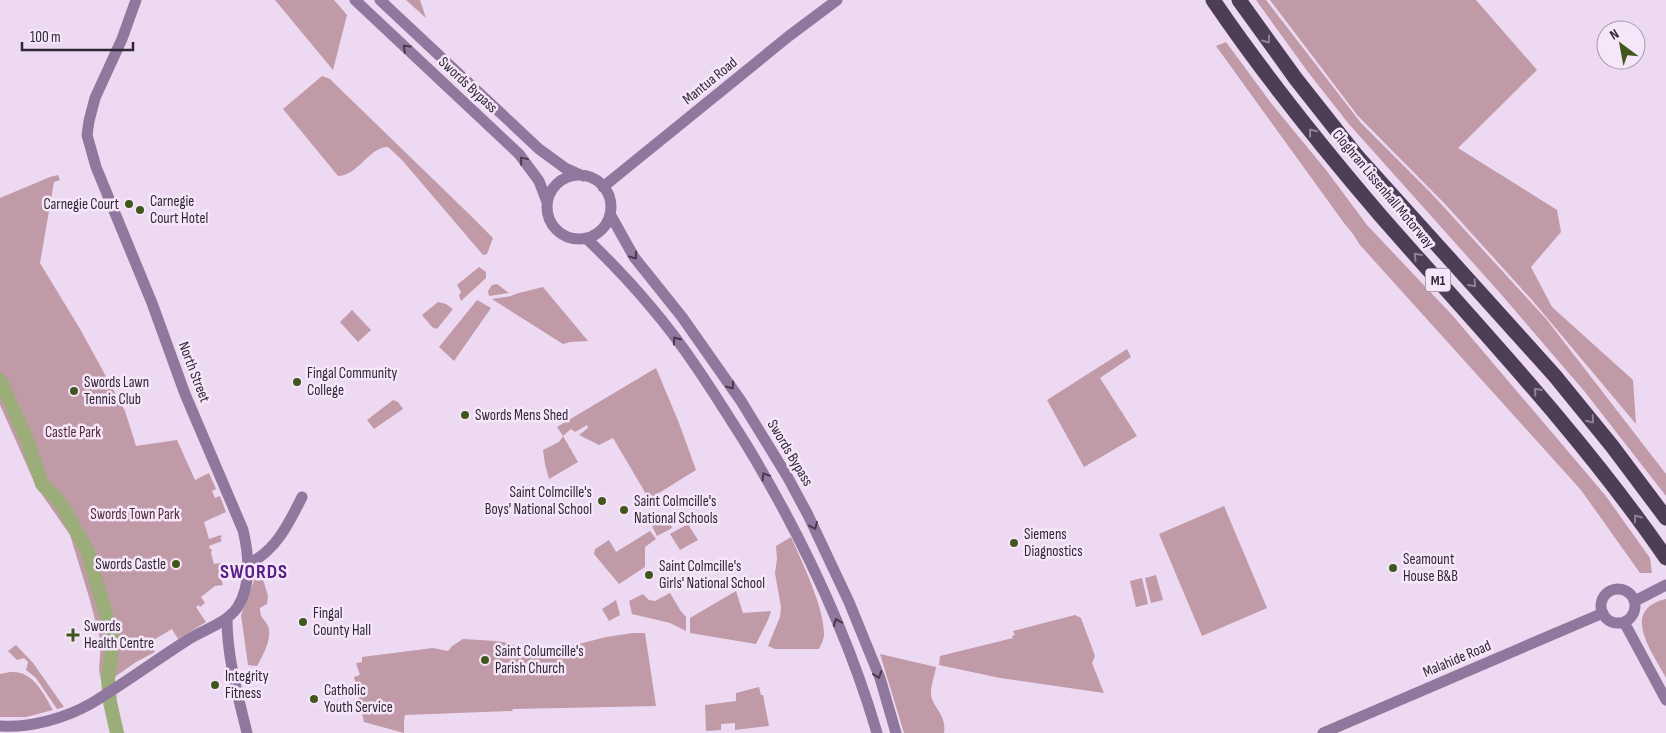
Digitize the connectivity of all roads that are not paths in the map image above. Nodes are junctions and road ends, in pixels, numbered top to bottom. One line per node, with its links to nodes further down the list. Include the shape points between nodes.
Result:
1 (136, 0): 15 (main road, North Street, via 95,98 87,135 96,167 185,394 240,522)
2 (355, 0): 9 (main road, Swords Bypass, one-way to 2, via 538,181 519,154)
3 (380, 0): 7 (main road, Swords Bypass, via 539,149 565,168)
4 (837, 0): 8 (main road, Mantua Road)
5 (1213, 0): 14 (highway, Cloghran Lissenhall Motorway / M1, one-way to 5, via 1555,411 1338,166 1247,50)
6 (1239, 0): 13 (highway, Cloghran Lissenhall Motorway / M1, one-way to 13, via 1356,155 1555,376)
7 (583, 176): 8 (main road, via 596,180); 9 (main road, via 570,177 557,184)
8 (603, 187): 10 (main road, via 610,202)
9 (547, 202): 11 (main road, via 550,221 560,233 569,238)
10 (610, 214): 11 (main road, via 600,231); 26 (main road, Swords Bypass, one-way to 26, via 634,257 693,332 741,401 796,492 849,602 880,678)
11 (586, 238): 25 (main road, one-way to 11, via 865,691 823,587 768,481 694,364 652,308)
12 (302, 497): 15 (main road, via 275,544 258,560)
13 (1666, 518)
14 (1666, 558)
15 (248, 564): 19 (main road, North Street, via 242,597)
16 (1666, 586): 17 (main road)
17 (1635, 601): 18 (main road, via 1625,590 1611,590 1602,602); 20 (main road, via 1632,616)
18 (1603, 613): 20 (main road, via 1614,622); 27 (main road, Malahide Road)
19 (227, 619): 23 (main road, via 190,638 81,709); 24 (main road, via 234,676)
20 (1624, 622): 21 (main road)
21 (1666, 700)
22 (0, 726): 23 (main road)
23 (34, 728)
24 (247, 733)
25 (877, 733)
26 (896, 733)
27 (1323, 733)

